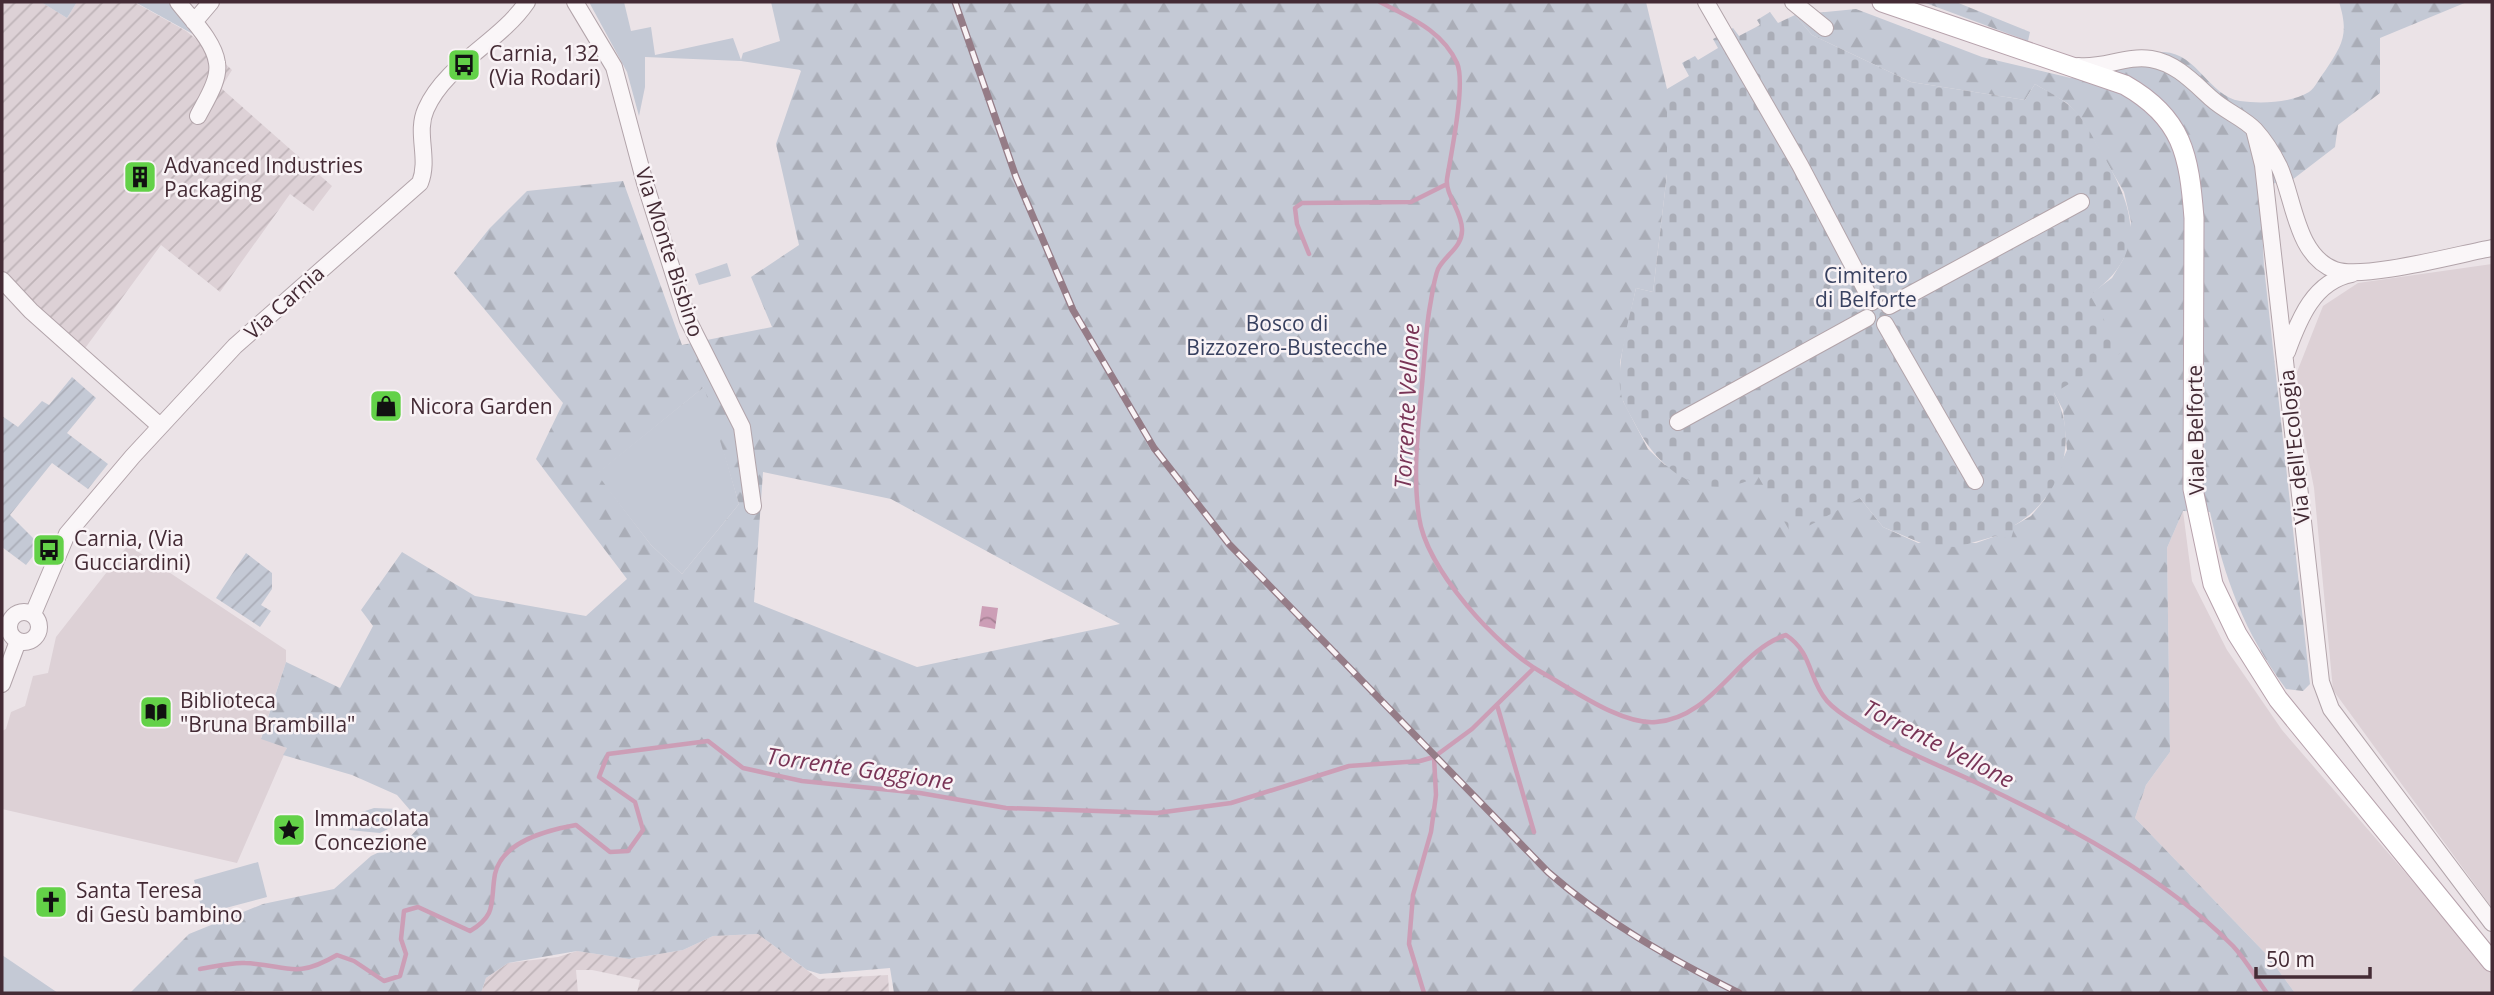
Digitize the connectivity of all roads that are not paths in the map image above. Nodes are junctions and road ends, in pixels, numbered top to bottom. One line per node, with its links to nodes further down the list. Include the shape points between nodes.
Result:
1 (178, 2): 8 (street)
2 (211, 2): 8 (street)
3 (527, 2): 22 (street, Via Carnia, via 443,82 427,106 420,123 425,163 421,183 250,332)
4 (575, 2): 24 (street, Via Monte Bisbino, via 614,67 688,320 742,427)
5 (1706, 2): 18 (street, via 1800,165)
6 (1793, 2): 9 (street)
7 (1882, 2): 10 (main road, Viale Belforte)
8 (194, 22): 11 (street, via 217,63)
9 (1825, 28)
10 (2065, 65): 12 (street, via 2092,68 2119,60 2150,59 2166,64); 30 (main road, Viale Belforte, via 2125,85 2158,106 2185,155 2194,218 2193,489 2213,584 2237,634 2278,699)
11 (198, 116)
12 (2254, 129): 15 (street, via 2278,164 2300,229 2316,258 2335,270); 20 (street, Via dell'Ecologia, via 2263,165)
13 (2081, 202): 17 (street)
14 (2492, 248): 15 (street)
15 (2360, 272): 20 (street, via 2330,282 2315,294)
16 (2, 280): 22 (street)
17 (1889, 306): 18 (street, via 1883,301); 19 (street, via 1891,317)
18 (1870, 310): 19 (street, via 1875,326); 21 (street)
19 (1885, 324): 23 (street)
20 (2285, 358): 29 (street, Via dell'Ecologia, via 2321,682 2331,709)
21 (1678, 422)
22 (160, 426): 25 (street, Via Carnia, via 67,534)
23 (1975, 481)
24 (753, 506)
25 (33, 614): 26 (street, via 20,612); 27 (street, via 39,622 36,636 28,642)
26 (6, 618): 27 (street)
27 (18, 641): 28 (street)
28 (2, 684)
29 (2492, 923)
30 (2492, 962)

